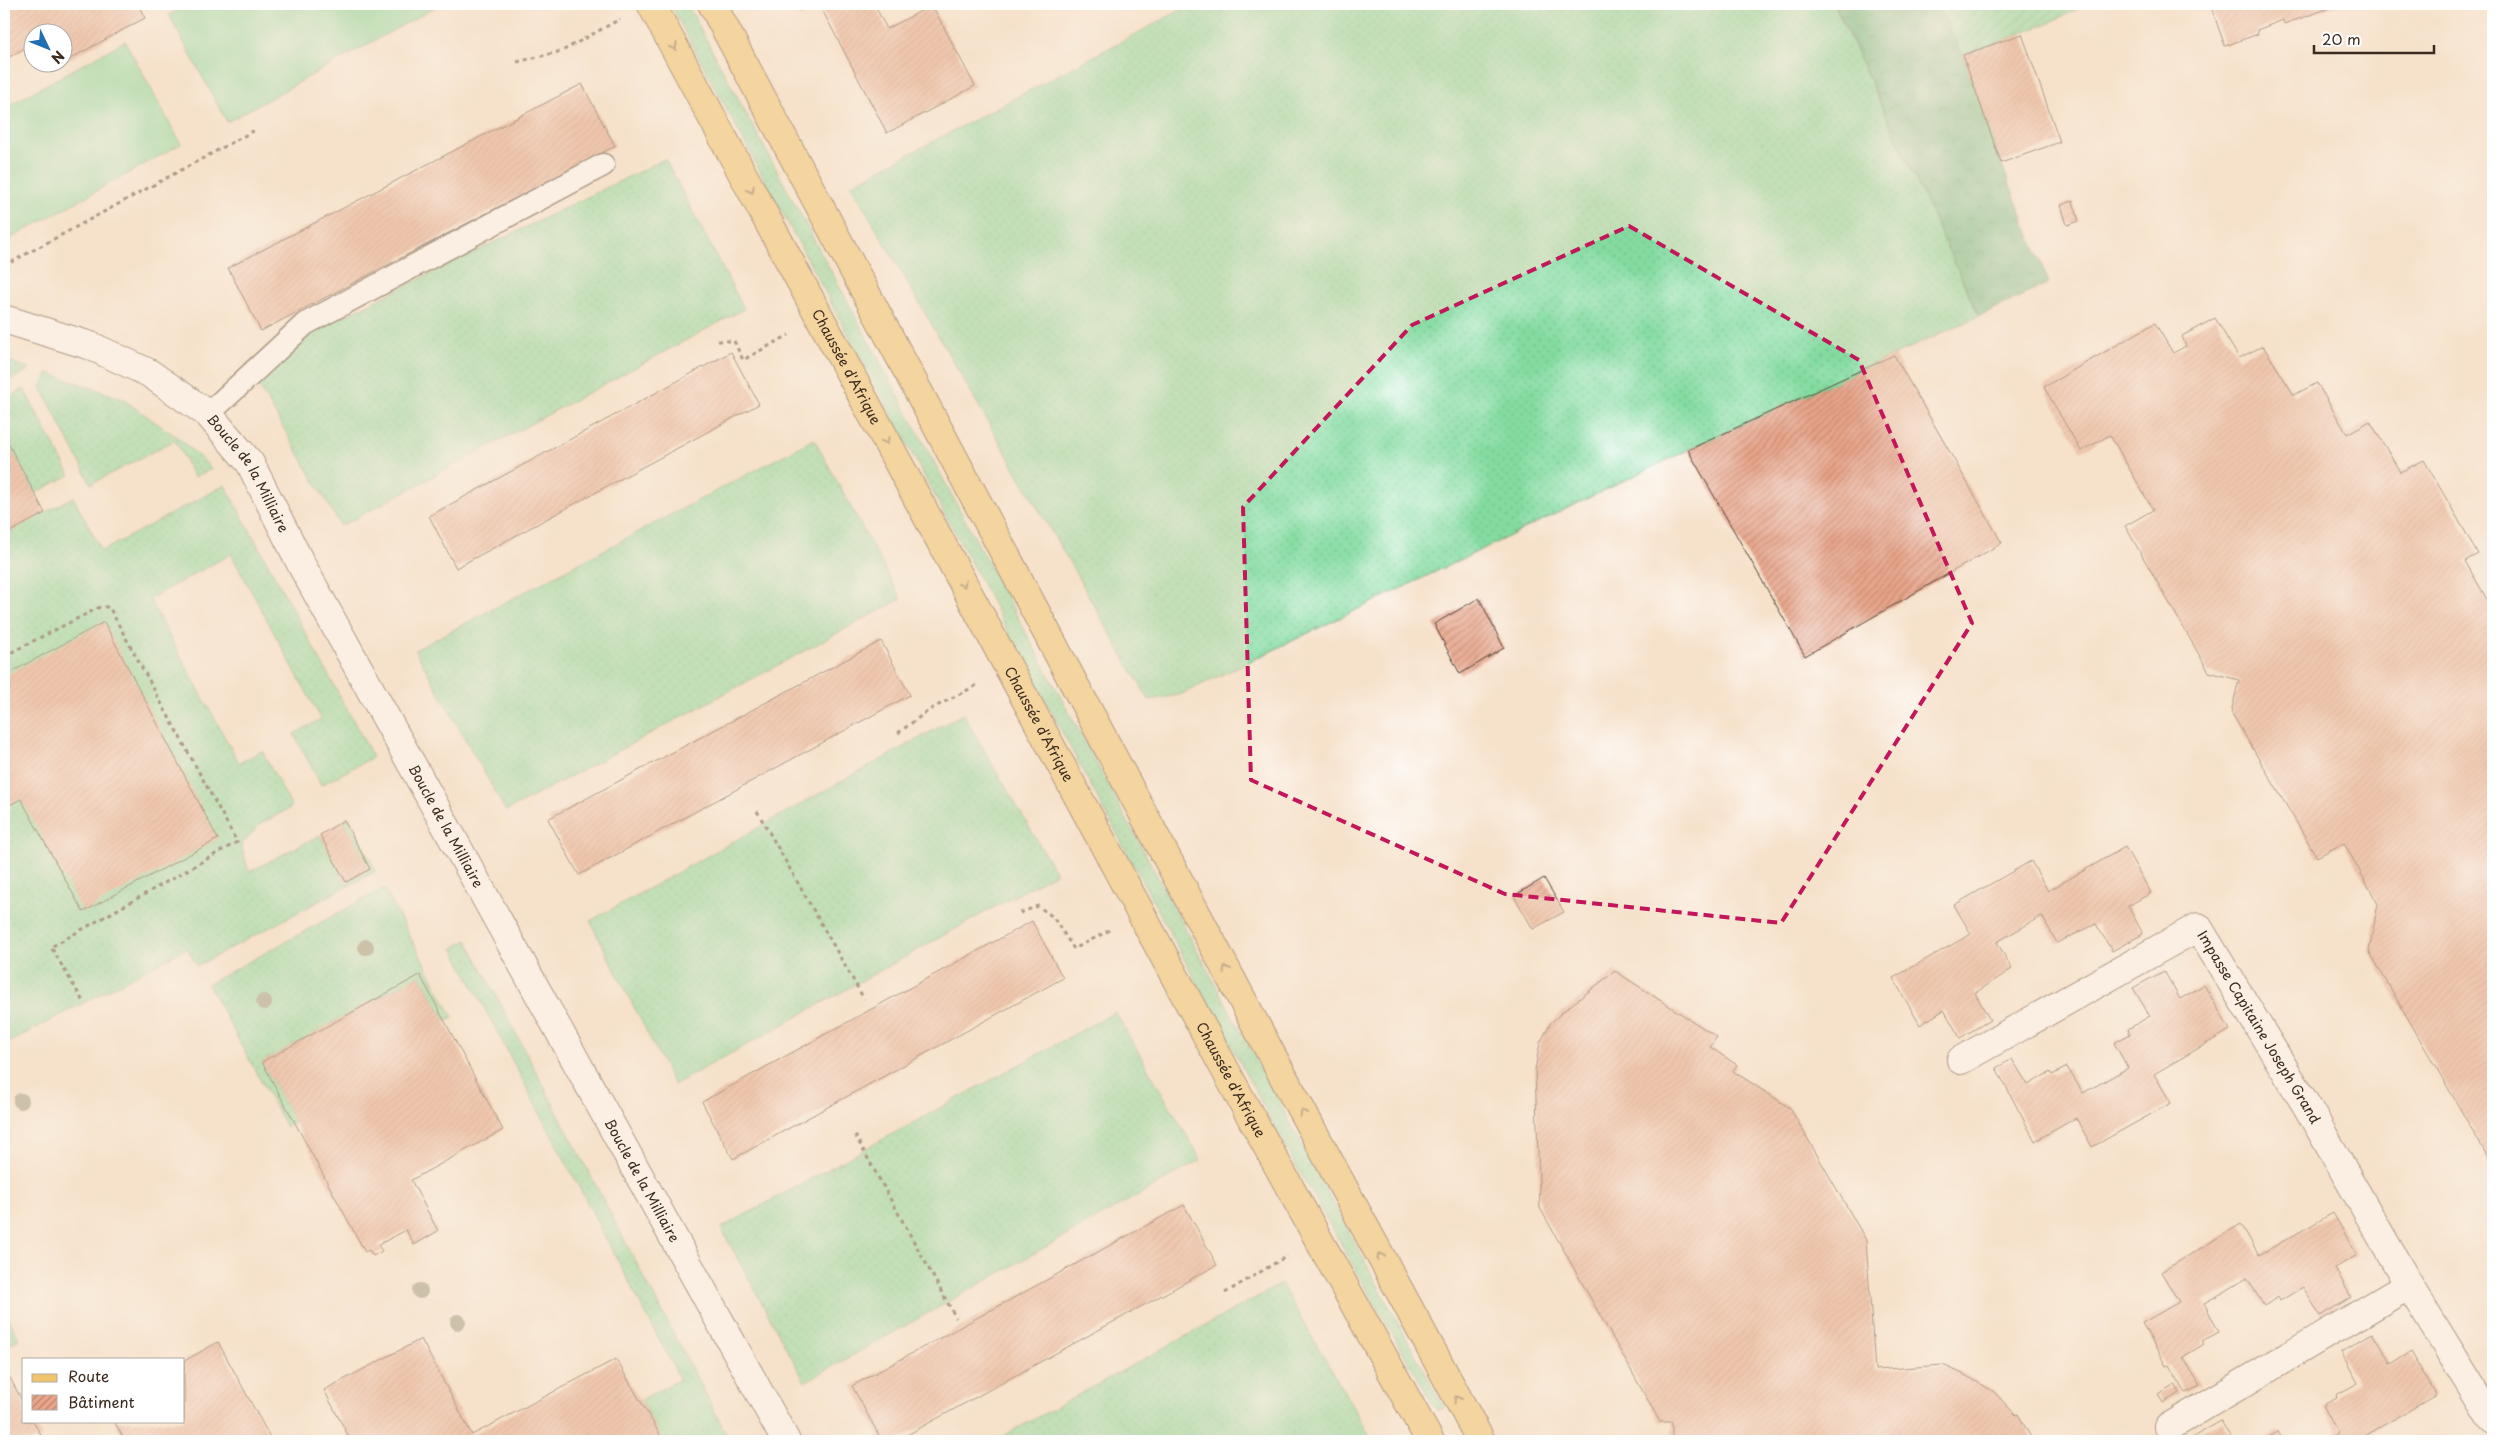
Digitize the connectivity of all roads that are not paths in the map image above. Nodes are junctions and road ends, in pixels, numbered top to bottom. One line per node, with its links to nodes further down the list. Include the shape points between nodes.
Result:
1 (651, 4): 11 (main road, Chaussée d'Afrique, one-way to 11, via 1237,1093)
2 (712, 4): 12 (main road, one-way to 2)
3 (603, 165): 5 (lane, via 305,324)
4 (4, 319): 5 (street, Boucle de la Milliaire, via 91,346 149,373)
5 (208, 414): 10 (street, Boucle de la Milliaire, via 250,463 302,566)
6 (1962, 1060): 7 (street, Impasse Capitaine Joseph Grand, via 2198,927 2308,1108)
7 (2409, 1285): 8 (street, Impasse Capitaine Joseph Grand); 9 (street)
8 (2493, 1422)
9 (2169, 1427)
10 (786, 1441)
11 (1430, 1441)
12 (1481, 1441)

